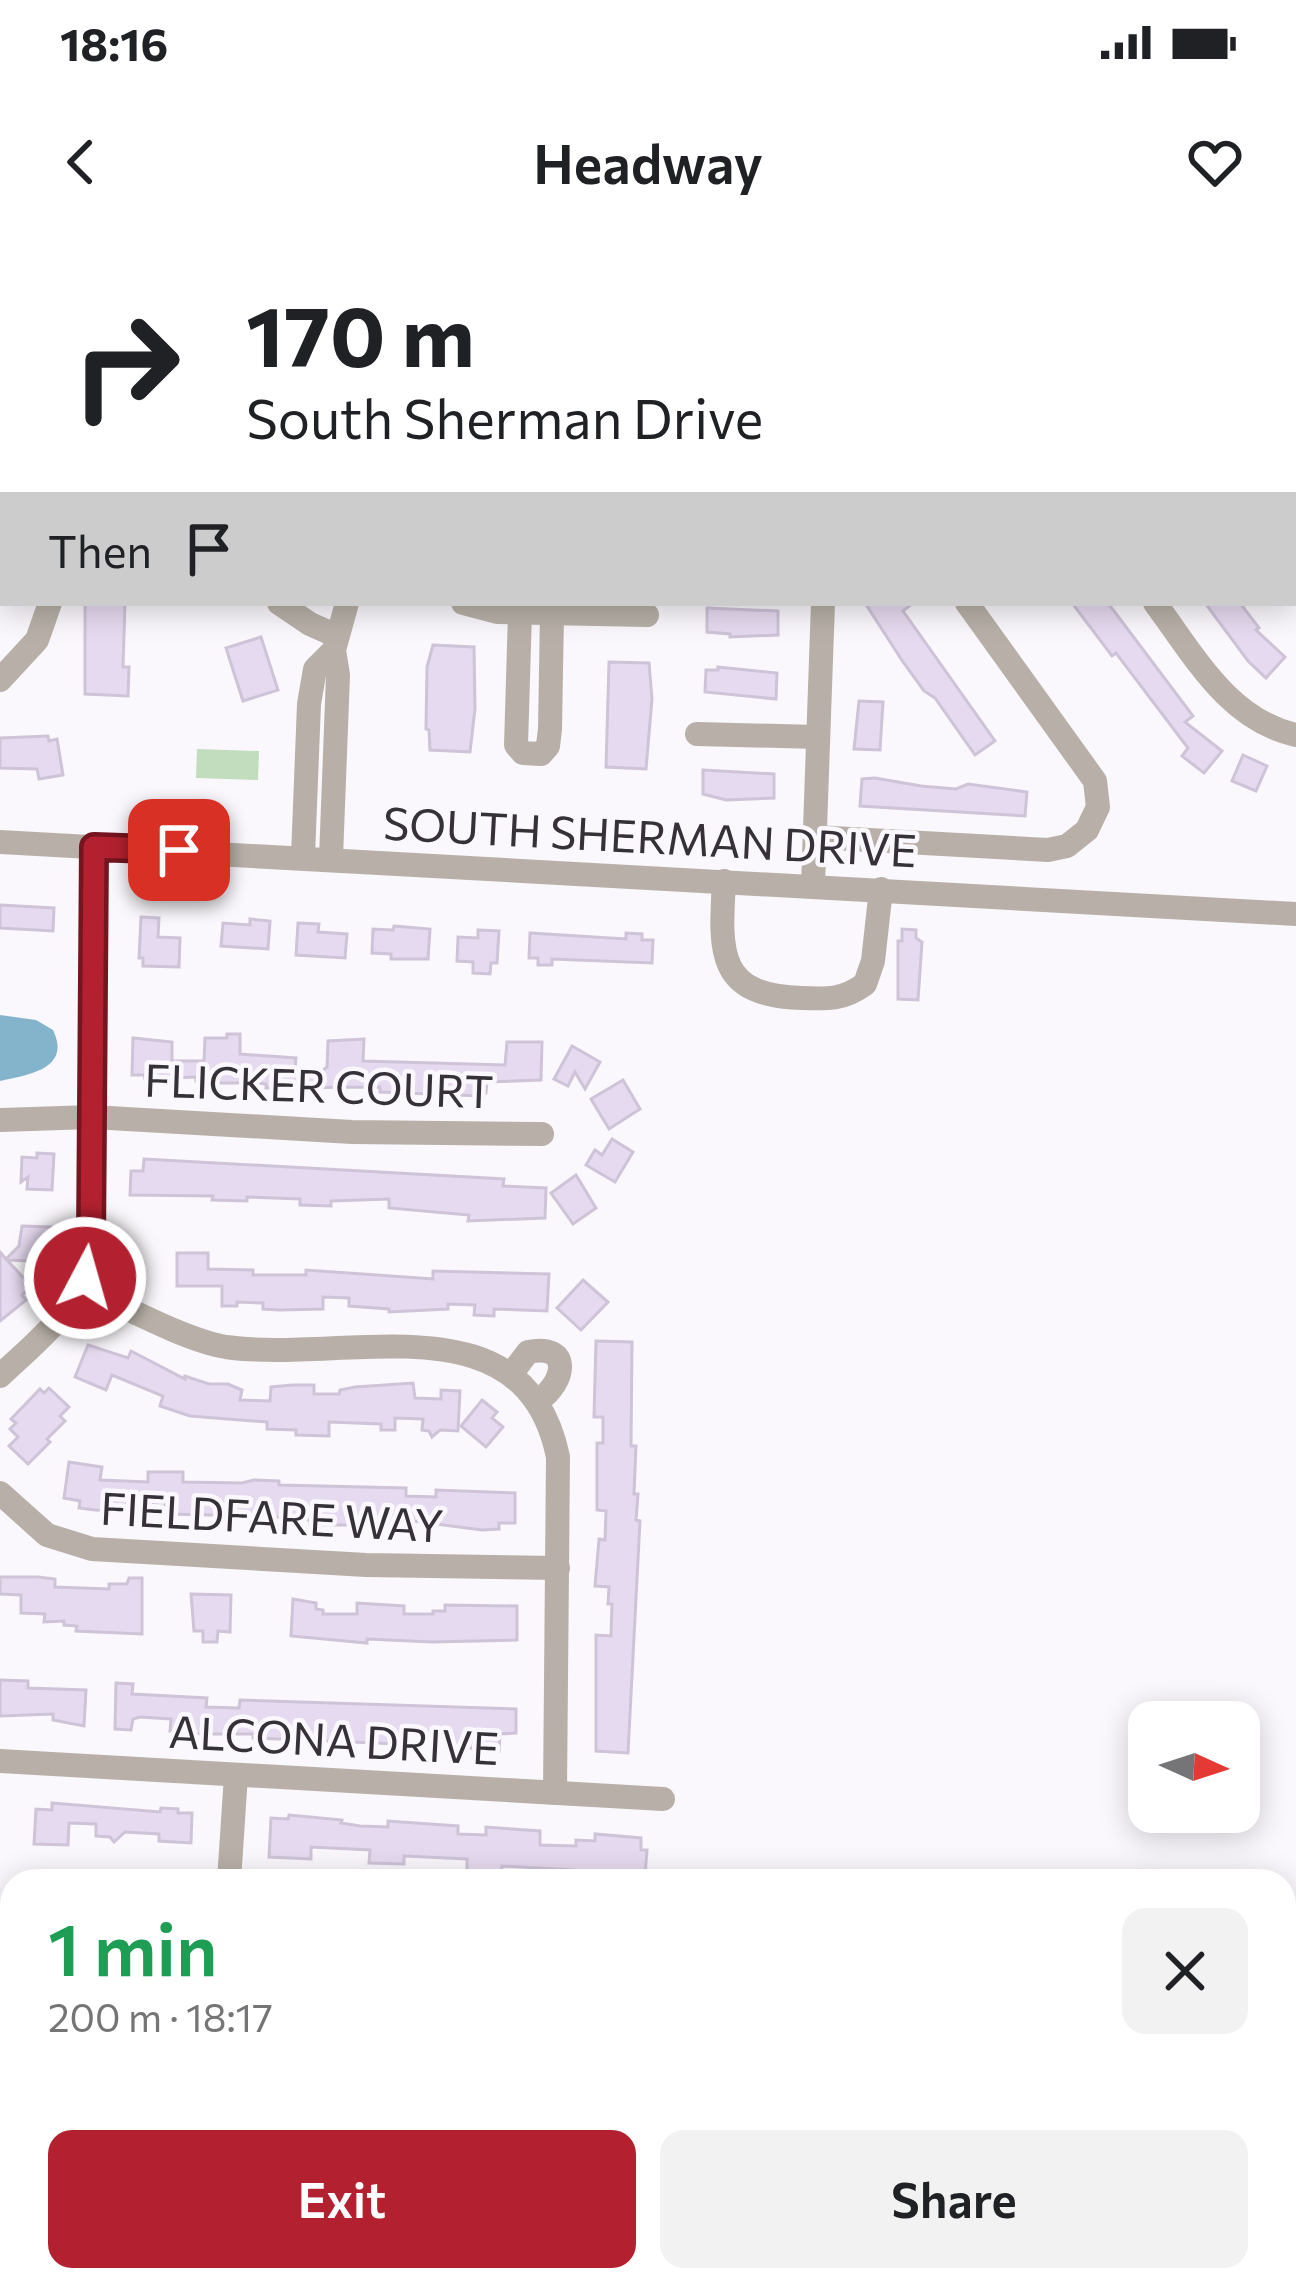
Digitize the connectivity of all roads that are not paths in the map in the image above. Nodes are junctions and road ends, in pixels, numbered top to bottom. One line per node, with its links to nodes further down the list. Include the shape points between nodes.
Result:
1 (49, 606): 12 (street, via 37,640)
2 (283, 606): 11 (street)
3 (346, 606): 11 (street)
4 (472, 606): 8 (street)
5 (823, 606): 15 (street)
6 (969, 606): 16 (street, via 1091,771 1094,818 1078,839 1048,850)
7 (1157, 606): 14 (street, via 1222,692 1252,717)
8 (520, 613): 9 (street); 9 (street, via 516,745 541,754 550,729)
9 (552, 614): 10 (street)
10 (647, 615)
11 (336, 643): 19 (street, via 315,669 309,704); 20 (street)
12 (0, 680)
13 (697, 734): 15 (street)
14 (1296, 735)
15 (818, 737): 16 (street)
16 (815, 836): 22 (street)
17 (0, 842): 18 (street, SOUTH SHERMAN DRIVE)
18 (94, 847): 19 (street, SOUTH SHERMAN DRIVE); 25 (street)
19 (303, 856): 20 (street, SOUTH SHERMAN DRIVE)
20 (332, 858): 21 (street, SOUTH SHERMAN DRIVE)
21 (724, 880): 22 (street, SOUTH SHERMAN DRIVE); 23 (street, via 721,934 734,979 782,998 838,999 865,984)
22 (813, 885): 23 (street, SOUTH SHERMAN DRIVE)
23 (881, 889): 24 (street, SOUTH SHERMAN DRIVE)
24 (1296, 914)
25 (92, 1117): 26 (street, FLICKER COURT); 27 (street, FLICKER COURT); 28 (street, via 91,1241)
26 (0, 1120)
27 (542, 1134)
28 (81, 1287): 29 (street, via 224,1346 452,1350); 30 (street)
29 (512, 1373): 31 (street); 31 (street, via 534,1350 557,1360 561,1378)
30 (0, 1376)
31 (538, 1401): 33 (street, via 558,1457)
32 (0, 1492): 33 (street, FIELDFARE WAY, via 47,1535 92,1549)
33 (558, 1568): 36 (street)
34 (0, 1761): 35 (street, ALCONA DRIVE)
35 (236, 1775): 36 (street, ALCONA DRIVE); 38 (street)
36 (555, 1793): 37 (street, ALCONA DRIVE)
37 (663, 1799)
38 (230, 1869)

